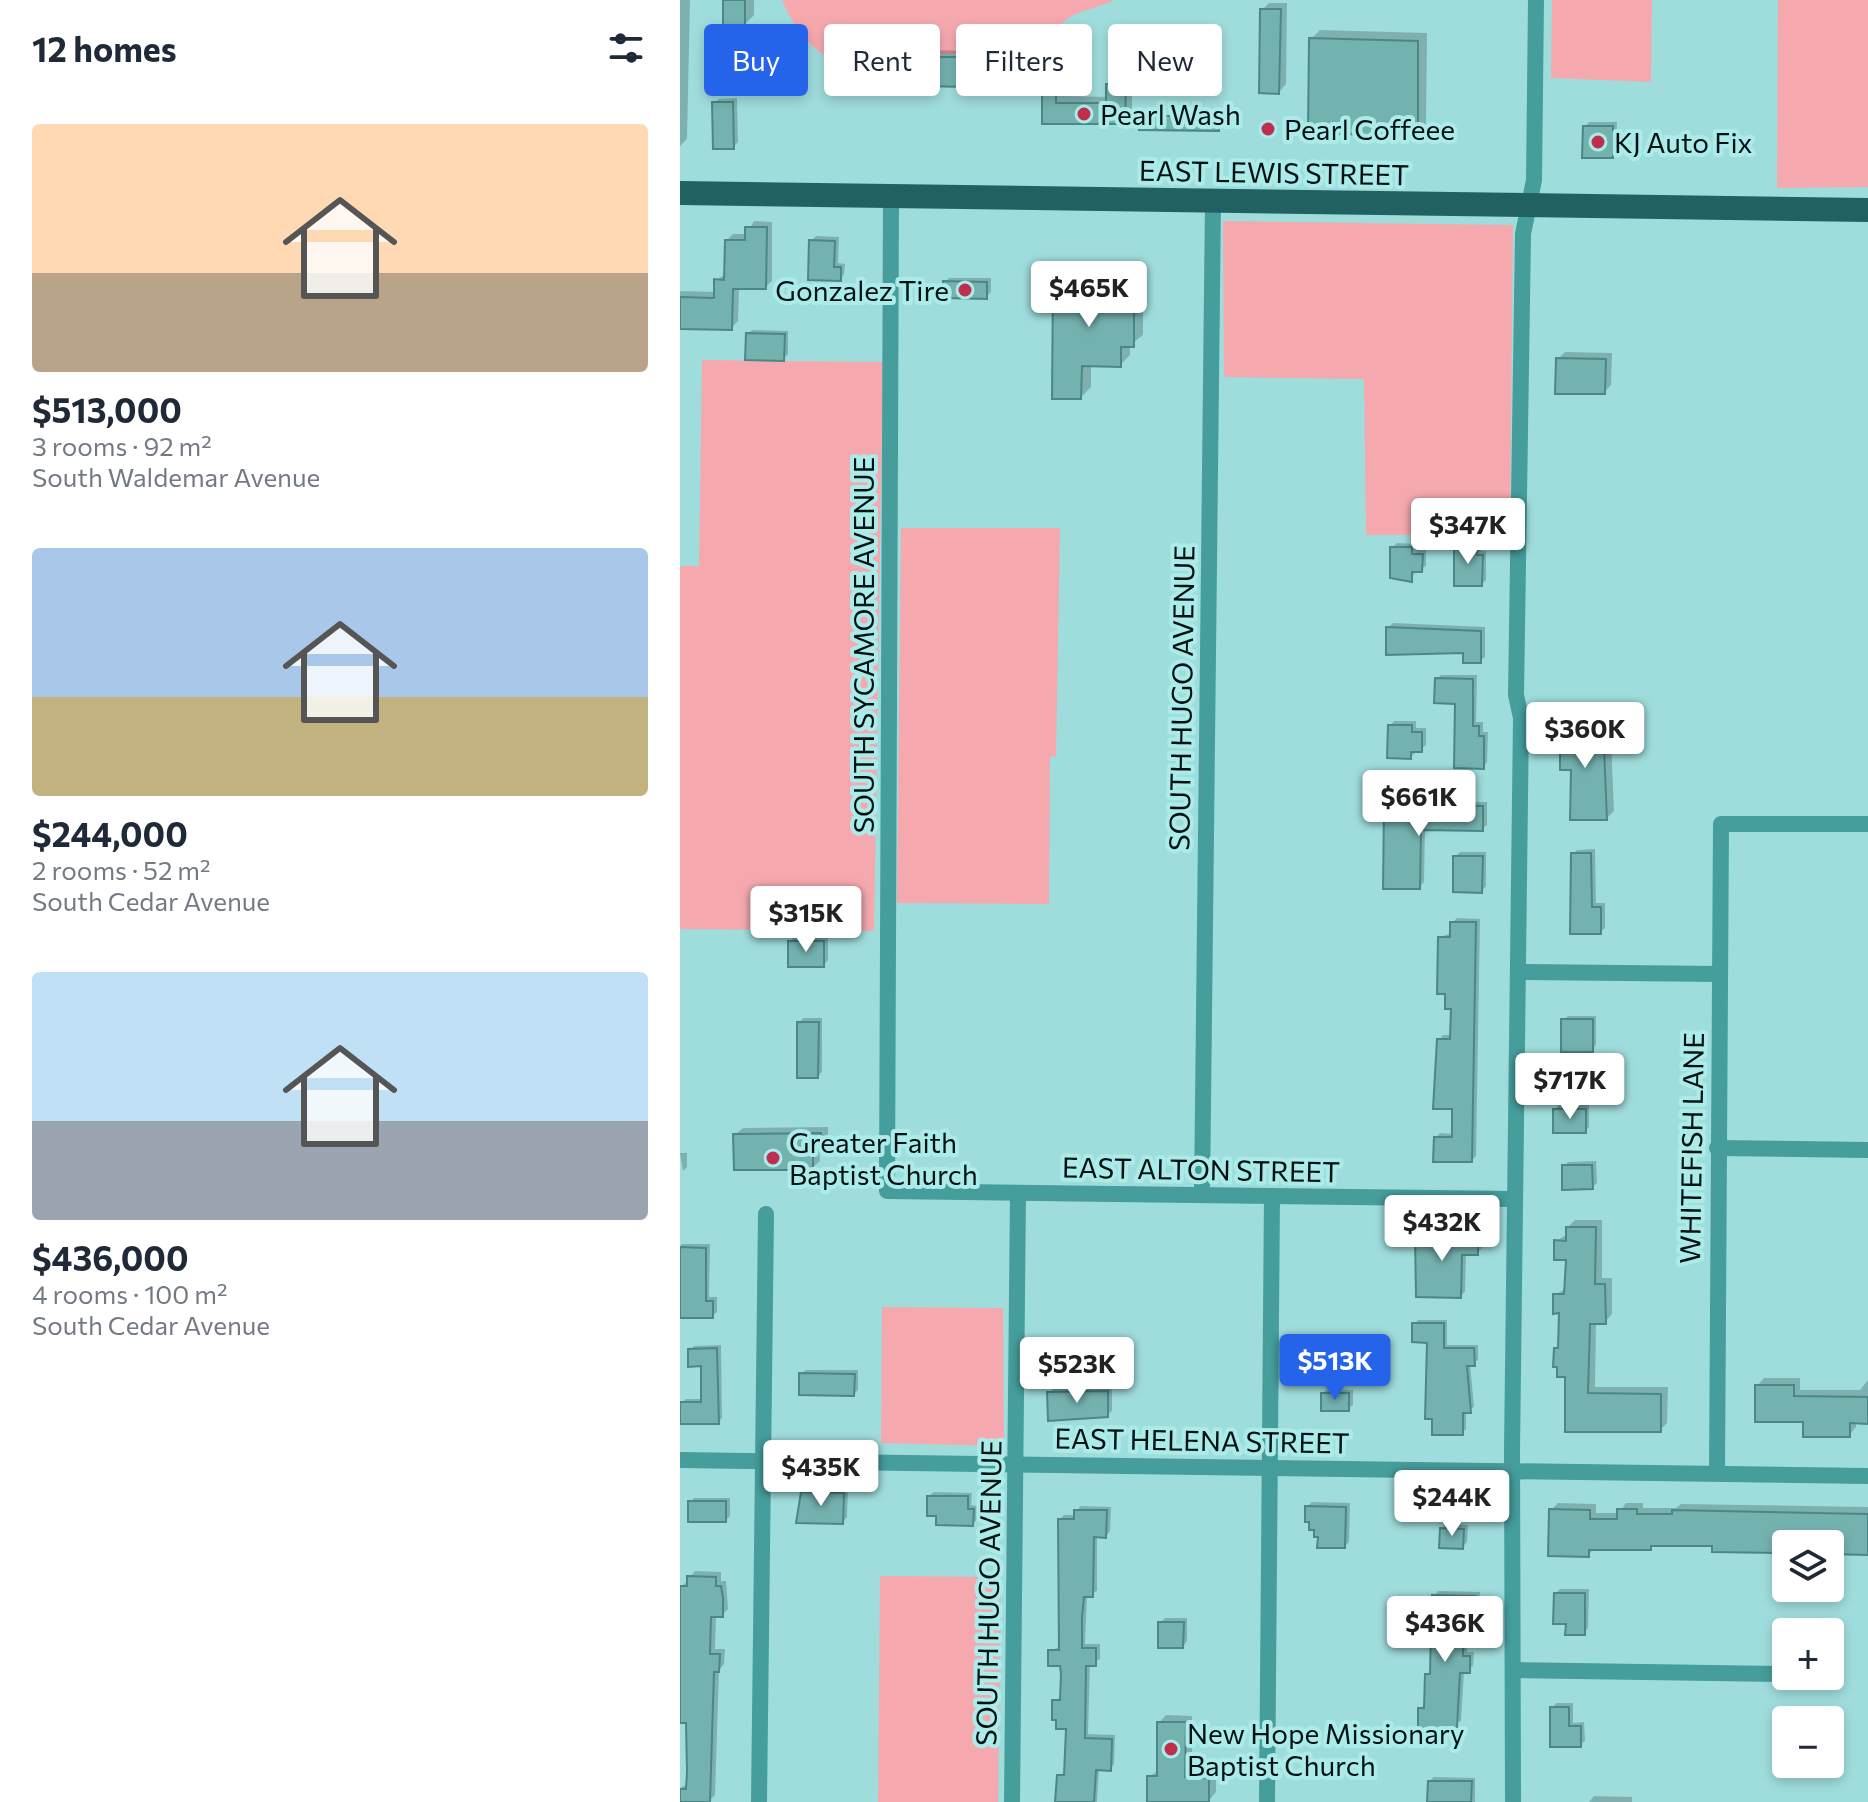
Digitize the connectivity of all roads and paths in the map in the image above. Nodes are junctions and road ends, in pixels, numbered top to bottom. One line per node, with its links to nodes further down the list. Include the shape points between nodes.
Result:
1 (1536, 0): 5 (street, via 1534,180)
2 (680, 193): 3 (main road, EAST LEWIS STREET)
3 (891, 196): 4 (main road, EAST LEWIS STREET); 12 (street, SOUTH SYCAMORE AVENUE)
4 (1213, 201): 5 (main road, EAST LEWIS STREET); 14 (street, SOUTH HUGO AVENUE)
5 (1529, 206): 6 (main road, EAST LEWIS STREET); 8 (street, via 1523,234 1517,607)
6 (1868, 210)
7 (1868, 824): 9 (street, WHITEFISH LANE, via 1721,824)
8 (1518, 972): 9 (street); 16 (street)
9 (1719, 974): 10 (street, WHITEFISH LANE)
10 (1717, 1148): 11 (street); 23 (street, WHITEFISH LANE)
11 (1868, 1150)
12 (887, 1191): 13 (street, EAST ALTON STREET)
13 (1018, 1193): 14 (street, EAST ALTON STREET); 20 (street, SOUTH HUGO AVENUE)
14 (1202, 1195): 15 (street, EAST ALTON STREET)
15 (1272, 1196): 16 (street, EAST ALTON STREET); 21 (street)
16 (1515, 1199): 22 (street)
17 (766, 1214): 19 (street)
18 (680, 1460): 19 (street, EAST HELENA STREET)
19 (763, 1461): 20 (street, EAST HELENA STREET); 27 (street)
20 (1015, 1464): 21 (street, EAST HELENA STREET); 28 (street, SOUTH HUGO AVENUE)
21 (1270, 1467): 22 (street, EAST HELENA STREET); 29 (street)
22 (1513, 1470): 23 (street, EAST HELENA STREET); 25 (street)
23 (1717, 1473): 24 (street, EAST HELENA STREET)
24 (1868, 1476)
25 (1515, 1670): 26 (street); 30 (street)
26 (1772, 1674)
27 (759, 1802)
28 (1012, 1802)
29 (1267, 1802)
30 (1513, 1802)

